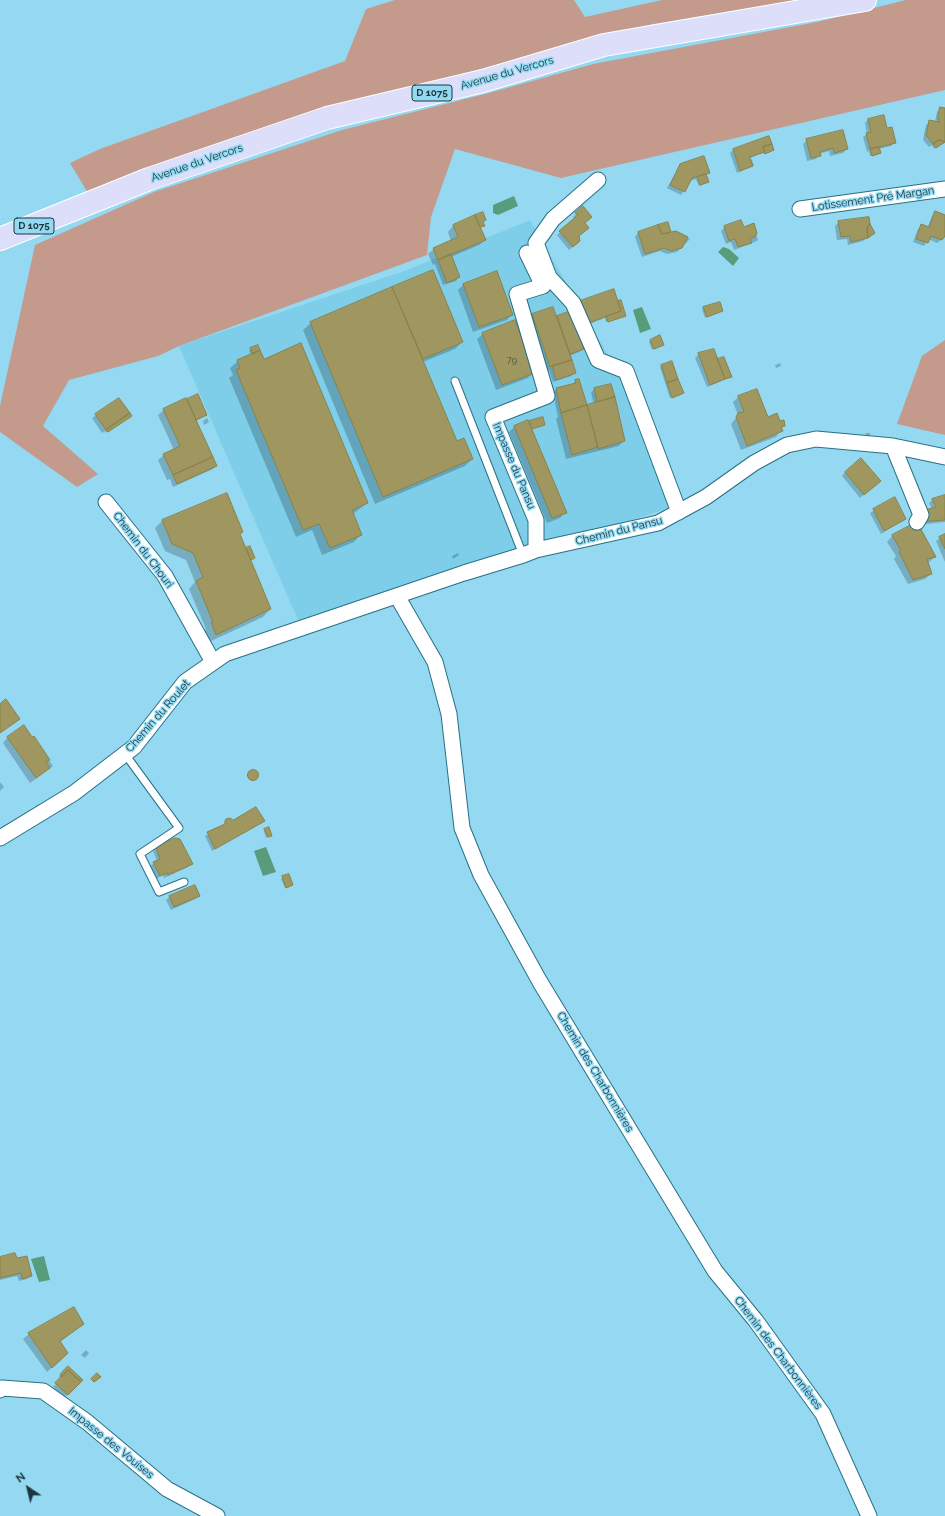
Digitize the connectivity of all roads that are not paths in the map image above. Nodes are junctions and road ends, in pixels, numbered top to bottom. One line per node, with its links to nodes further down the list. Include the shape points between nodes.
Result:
1 (865, 0): 2 (main road, Avenue du Vercors / D 1075)
2 (805, 6): 6 (main road, Avenue du Vercors / D 1075, via 604,45 483,81 327,118 149,179)
3 (598, 180): 12 (street, via 553,219 536,243 548,277 573,303 598,360 626,371)
4 (945, 189): 5 (street, Lotissement Pré Margan)
5 (800, 209)
6 (0, 239)
7 (527, 253): 14 (street, Impasse du Pansu, via 543,286 517,294 547,396 493,417 536,520)
8 (455, 381): 14 (lane)
9 (893, 446): 10 (street, Chemin du Pansu); 12 (street, Chemin du Pansu, via 816,439 787,445 754,463 706,497); 13 (street, via 920,515)
10 (945, 457)
11 (106, 502): 16 (street, Chemin du Chouri, via 165,576)
12 (679, 512): 14 (street, Chemin du Pansu, via 658,523)
13 (917, 522)
14 (530, 552): 15 (street, Chemin du Pansu)
15 (397, 596): 16 (street, Chemin du Roulet, via 225,654); 22 (street, Chemin des Charbonnières, via 435,662 449,714 462,828 481,874 540,982 715,1271 756,1321 823,1414)
16 (213, 662): 17 (street, Chemin du Roulet, via 184,682 134,747)
17 (125, 754): 18 (street, Chemin du Roulet, via 74,794); 19 (lane, via 179,828 140,854 159,892)
18 (0, 838)
19 (184, 882)
20 (0, 1390): 21 (street, Impasse des Vouises, via 43,1390 87,1422 167,1489)
21 (217, 1516)
22 (869, 1516)

